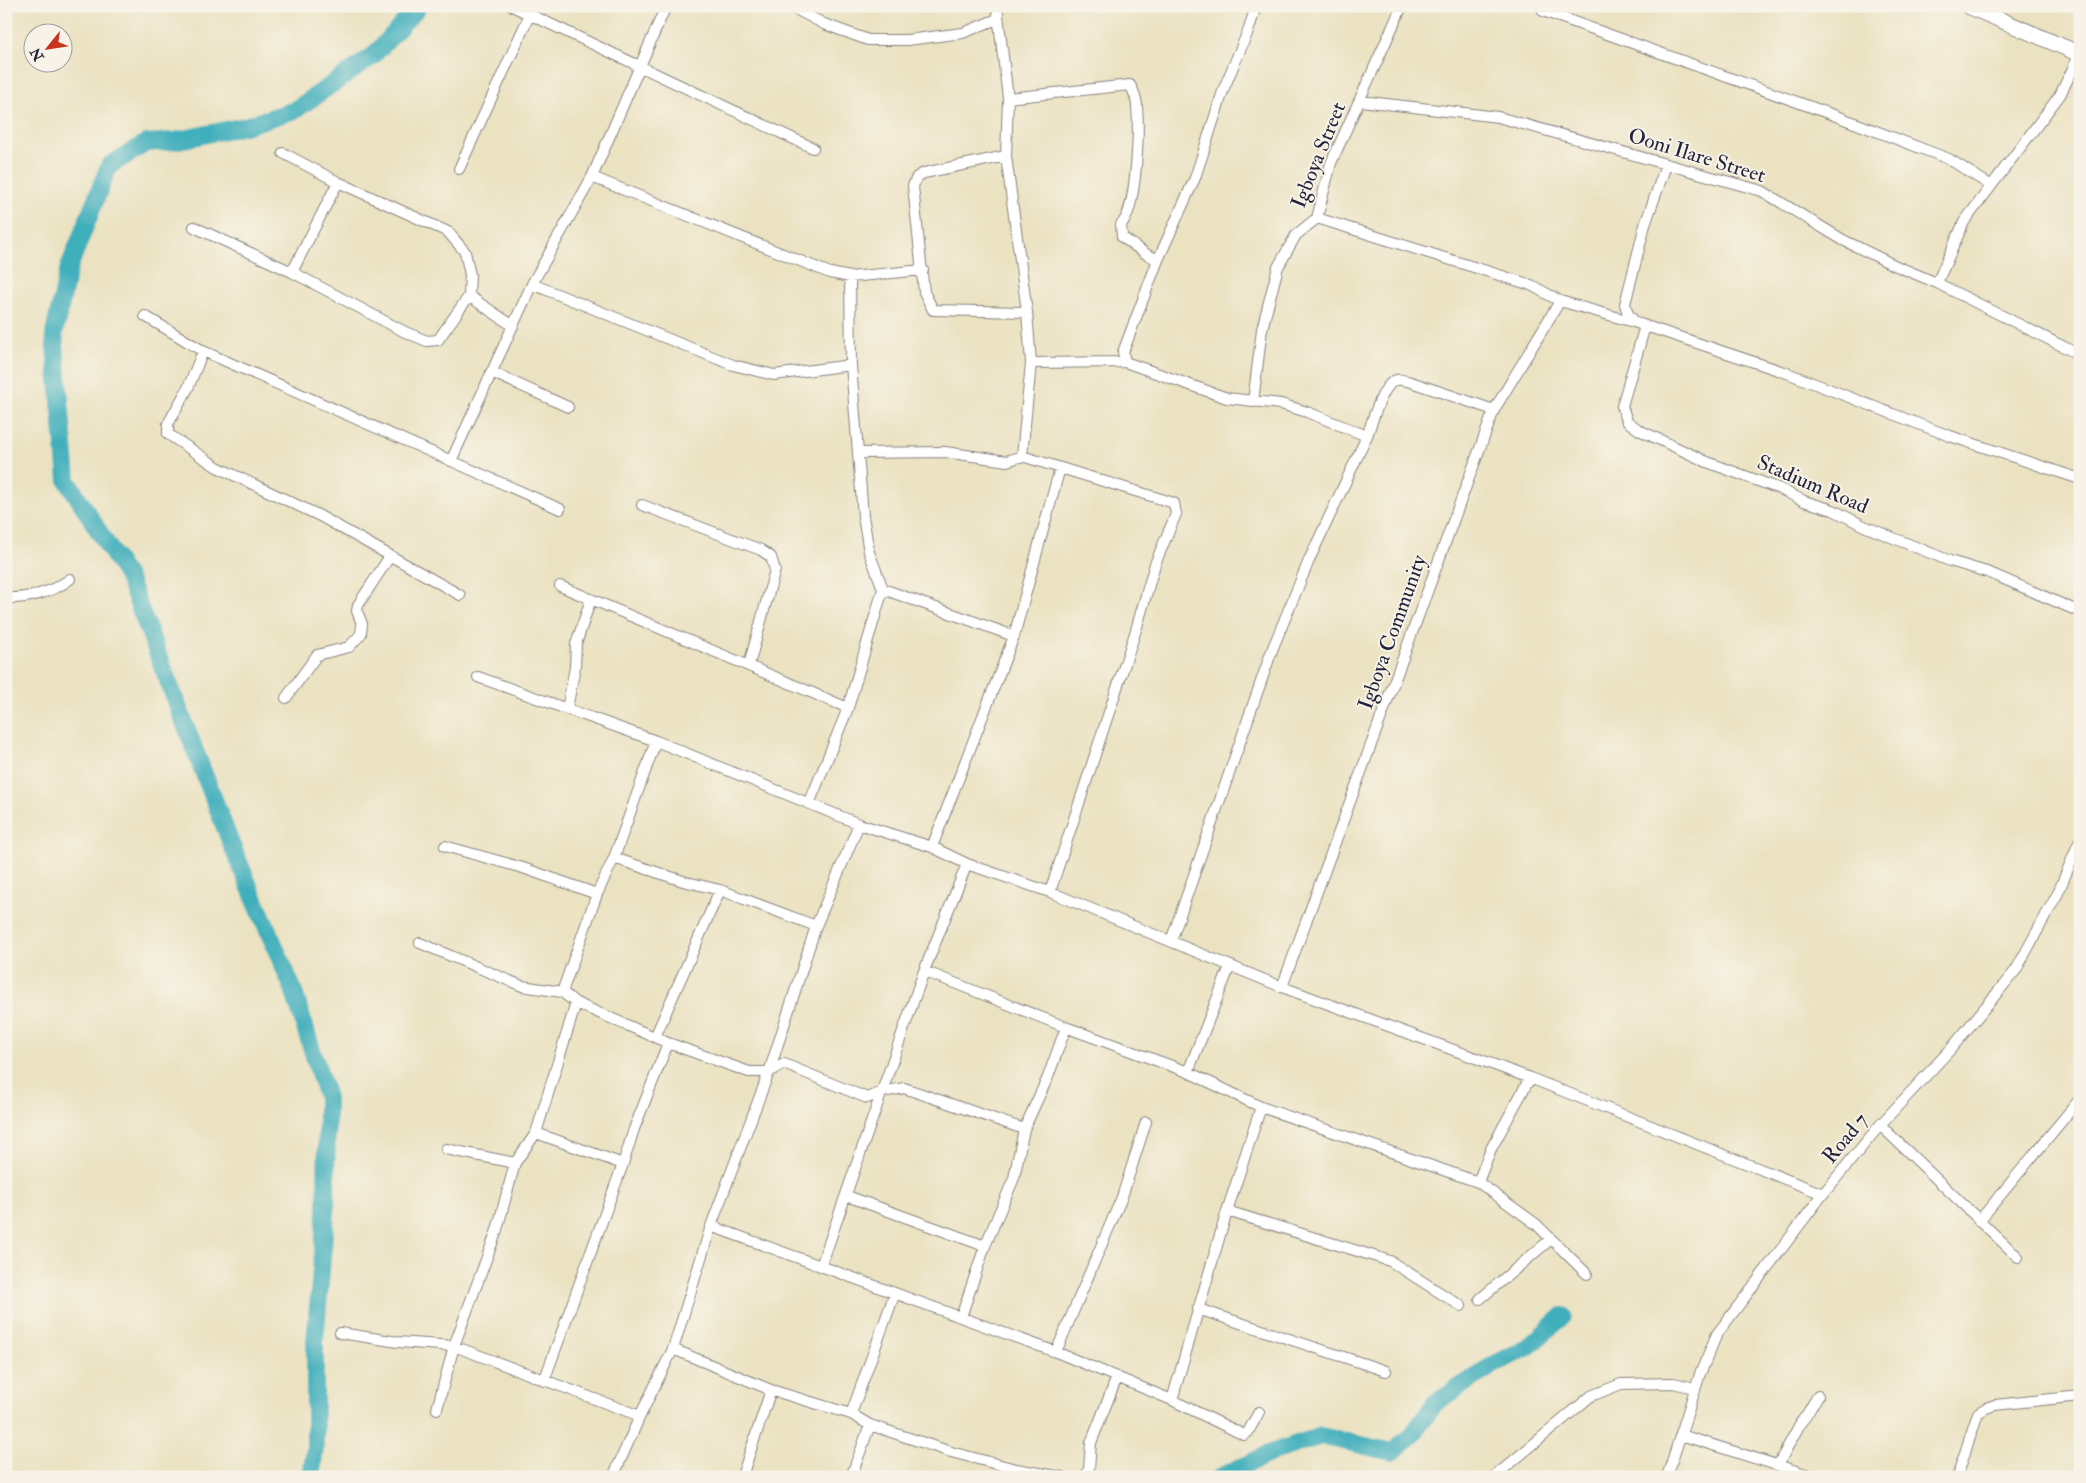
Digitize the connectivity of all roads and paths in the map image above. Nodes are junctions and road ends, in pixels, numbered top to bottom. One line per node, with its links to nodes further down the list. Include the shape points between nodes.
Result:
1 (512, 6): 9 (street)
2 (666, 6): 12 (street)
3 (790, 6): 10 (street, via 824,24 868,40 908,40 963,33)
4 (997, 6): 10 (street)
5 (1256, 6): 25 (street, via 1224,88 1195,178)
6 (1402, 6): 14 (street, Igboya Street)
7 (1968, 6): 11 (main road)
8 (1544, 11): 22 (street, via 1949,159)
9 (530, 14): 12 (street); 19 (street)
10 (997, 19): 13 (street)
11 (2080, 54): 22 (street, via 2060,95)
12 (638, 66): 15 (street); 20 (street)
13 (1008, 98): 17 (street); 25 (street, via 1130,85 1138,107 1137,147 1133,199 1121,224 1122,237)
14 (1361, 101): 18 (street, Ooni Ilare Street, via 1498,117); 23 (street, Igboya Street, via 1331,163)
15 (813, 148)
16 (283, 153): 21 (street)
17 (1006, 156): 26 (street, via 917,177 913,186); 33 (street)
18 (1666, 166): 29 (street, Ooni Ilare Street, via 1762,191 1843,240); 35 (street, via 1645,225 1625,304 1628,314)
19 (459, 169)
20 (592, 178): 28 (street, via 830,274); 30 (street)
21 (338, 182): 27 (street); 31 (street, via 448,232 465,252 470,275)
22 (1990, 185): 29 (street, via 1961,227)
23 (1317, 218): 32 (street, via 1531,285); 43 (street, Igboya Street, via 1296,235 1278,267 1262,329)
24 (194, 227): 27 (street)
25 (1158, 260): 39 (street, via 1124,352)
26 (923, 270): 28 (street); 33 (street, via 924,292 933,310)
27 (292, 272): 31 (street, via 427,341 438,340)
28 (850, 277): 41 (street)
29 (1937, 283): 38 (street, Ooni Ilare Street)
30 (532, 284): 36 (street); 41 (street, via 733,365 774,375)
31 (469, 296): 36 (street)
32 (1560, 301): 35 (street); 45 (street, Igboya Community)
33 (1027, 312): 40 (street)
34 (144, 316): 37 (street)
35 (1641, 325): 51 (street, via 1788,373 1947,435); 61 (street, Stadium Road, via 1622,406 1626,421 1639,430 1707,462 1833,510 1950,561 1990,573)
36 (513, 326): 42 (street)
37 (203, 351): 49 (street); 54 (street, via 168,424 168,434 218,467 320,516)
38 (2080, 355)
39 (1125, 362): 40 (street); 43 (street, via 1227,398)
40 (1031, 363): 48 (street)
41 (850, 365): 47 (street)
42 (491, 372): 44 (street); 49 (street)
43 (1253, 402): 46 (street, via 1281,404)
44 (568, 407)
45 (1494, 410): 46 (street, via 1411,382 1394,380 1381,398); 84 (street, Igboya Community)
46 (1367, 436): 80 (street, via 1310,558 1272,650)
47 (859, 453): 48 (street, via 945,452 1007,461); 57 (street, via 869,552)
48 (1022, 456): 50 (street)
49 (451, 461): 53 (street)
50 (1060, 468): 62 (street); 77 (street, via 1174,503 1176,514 1155,564)
51 (2080, 479)
52 (642, 505): 63 (street, via 761,550 771,557 774,570)
53 (560, 508)
54 (390, 556): 58 (street); 65 (street, via 358,605 361,634 349,648 317,655)
55 (70, 579): 59 (street, via 57,588)
56 (560, 586): 60 (street)
57 (883, 590): 62 (street); 66 (street)
58 (460, 594)
59 (6, 598)
60 (591, 599): 63 (street); 67 (street, via 576,644 576,667)
61 (2080, 612)
62 (1014, 636): 73 (street)
63 (749, 665): 66 (street)
64 (478, 677): 67 (street)
65 (286, 698)
66 (848, 708): 69 (street)
67 (567, 709): 68 (street)
68 (656, 741): 69 (street); 74 (street)
69 (808, 804): 70 (street)
70 (859, 824): 73 (street); 79 (street)
71 (2080, 840): 97 (street, Road 7, via 2058,893 2016,970 1950,1050)
72 (445, 846): 78 (street, via 523,868)
73 (932, 847): 75 (street)
74 (614, 858): 76 (street); 78 (street)
75 (967, 864): 77 (street); 83 (street)
76 (720, 890): 79 (street); 88 (street)
77 (1050, 892): 80 (street)
78 (597, 894): 85 (street)
79 (816, 926): 90 (street)
80 (1171, 941): 82 (street)
81 (420, 943): 85 (street, via 522,986)
82 (1230, 966): 84 (street); 91 (street)
83 (924, 971): 87 (street); 93 (street)
84 (1282, 987): 92 (street)
85 (562, 992): 86 (street)
86 (576, 1003): 88 (street); 99 (street)
87 (1066, 1027): 91 (street); 98 (street)
88 (655, 1037): 89 (street)
89 (668, 1043): 90 (street, via 749,1072); 102 (street)
90 (768, 1072): 93 (street, via 784,1064 867,1098); 108 (street)
91 (1188, 1072): 95 (street)
92 (1530, 1078): 103 (street, via 1491,1149); 104 (street)
93 (882, 1092): 98 (street, via 904,1088); 105 (street)
94 (2080, 1099): 107 (street)
95 (1261, 1107): 103 (street); 106 (street)
96 (1146, 1122): 122 (street, via 1122,1197)
97 (1880, 1126): 104 (street, Road 7); 107 (street)
98 (1024, 1129): 110 (street, via 1014,1178)
99 (536, 1133): 101 (street); 102 (street)
100 (446, 1149): 101 (street)
101 (515, 1164): 120 (street, via 497,1230)
102 (623, 1164): 125 (street)
103 (1478, 1182): 109 (street, via 1536,1224)
104 (1823, 1194): 126 (street, Road 7, via 1718,1334)
105 (846, 1196): 110 (street); 112 (street)
106 (1227, 1211): 116 (street, via 1390,1261); 117 (street)
107 (1979, 1221): 111 (street)
108 (710, 1226): 112 (street); 121 (street)
109 (1551, 1239): 113 (street); 115 (street)
110 (985, 1246): 118 (street)
111 (2018, 1257)
112 (821, 1266): 114 (street)
113 (1587, 1274)
114 (895, 1293): 118 (street); 133 (street)
115 (1480, 1299)
116 (1461, 1306)
117 (1198, 1309): 123 (street); 130 (street)
118 (960, 1317): 122 (street)
119 (340, 1333): 120 (street)
120 (454, 1346): 125 (street); 131 (street)
121 (673, 1349): 127 (street); 134 (street)
122 (1056, 1352): 124 (street)
123 (1386, 1370)
124 (1117, 1377): 130 (street); 143 (street, via 1091,1443)
125 (544, 1381): 134 (street)
126 (1696, 1388): 136 (street, Road 7); 138 (street, via 1673,1383 1621,1384 1591,1396)
127 (771, 1390): 133 (street); 139 (street)
128 (1818, 1396): 137 (street)
129 (2080, 1396): 146 (street, via 1995,1405 1978,1413)
130 (1172, 1400): 132 (street, via 1244,1435)
131 (436, 1409)
132 (1259, 1412)
133 (851, 1414): 135 (street)
134 (640, 1416): 140 (street)
135 (870, 1425): 141 (street); 142 (street, via 951,1452)
136 (1681, 1435): 137 (street); 144 (street, Road 7)
137 (1778, 1465): 145 (street)
138 (1495, 1475)
139 (742, 1476)
140 (613, 1477)
141 (851, 1477)
142 (1063, 1477)
143 (1086, 1477)
144 (1667, 1477)
145 (1815, 1477)
146 (1957, 1477)

